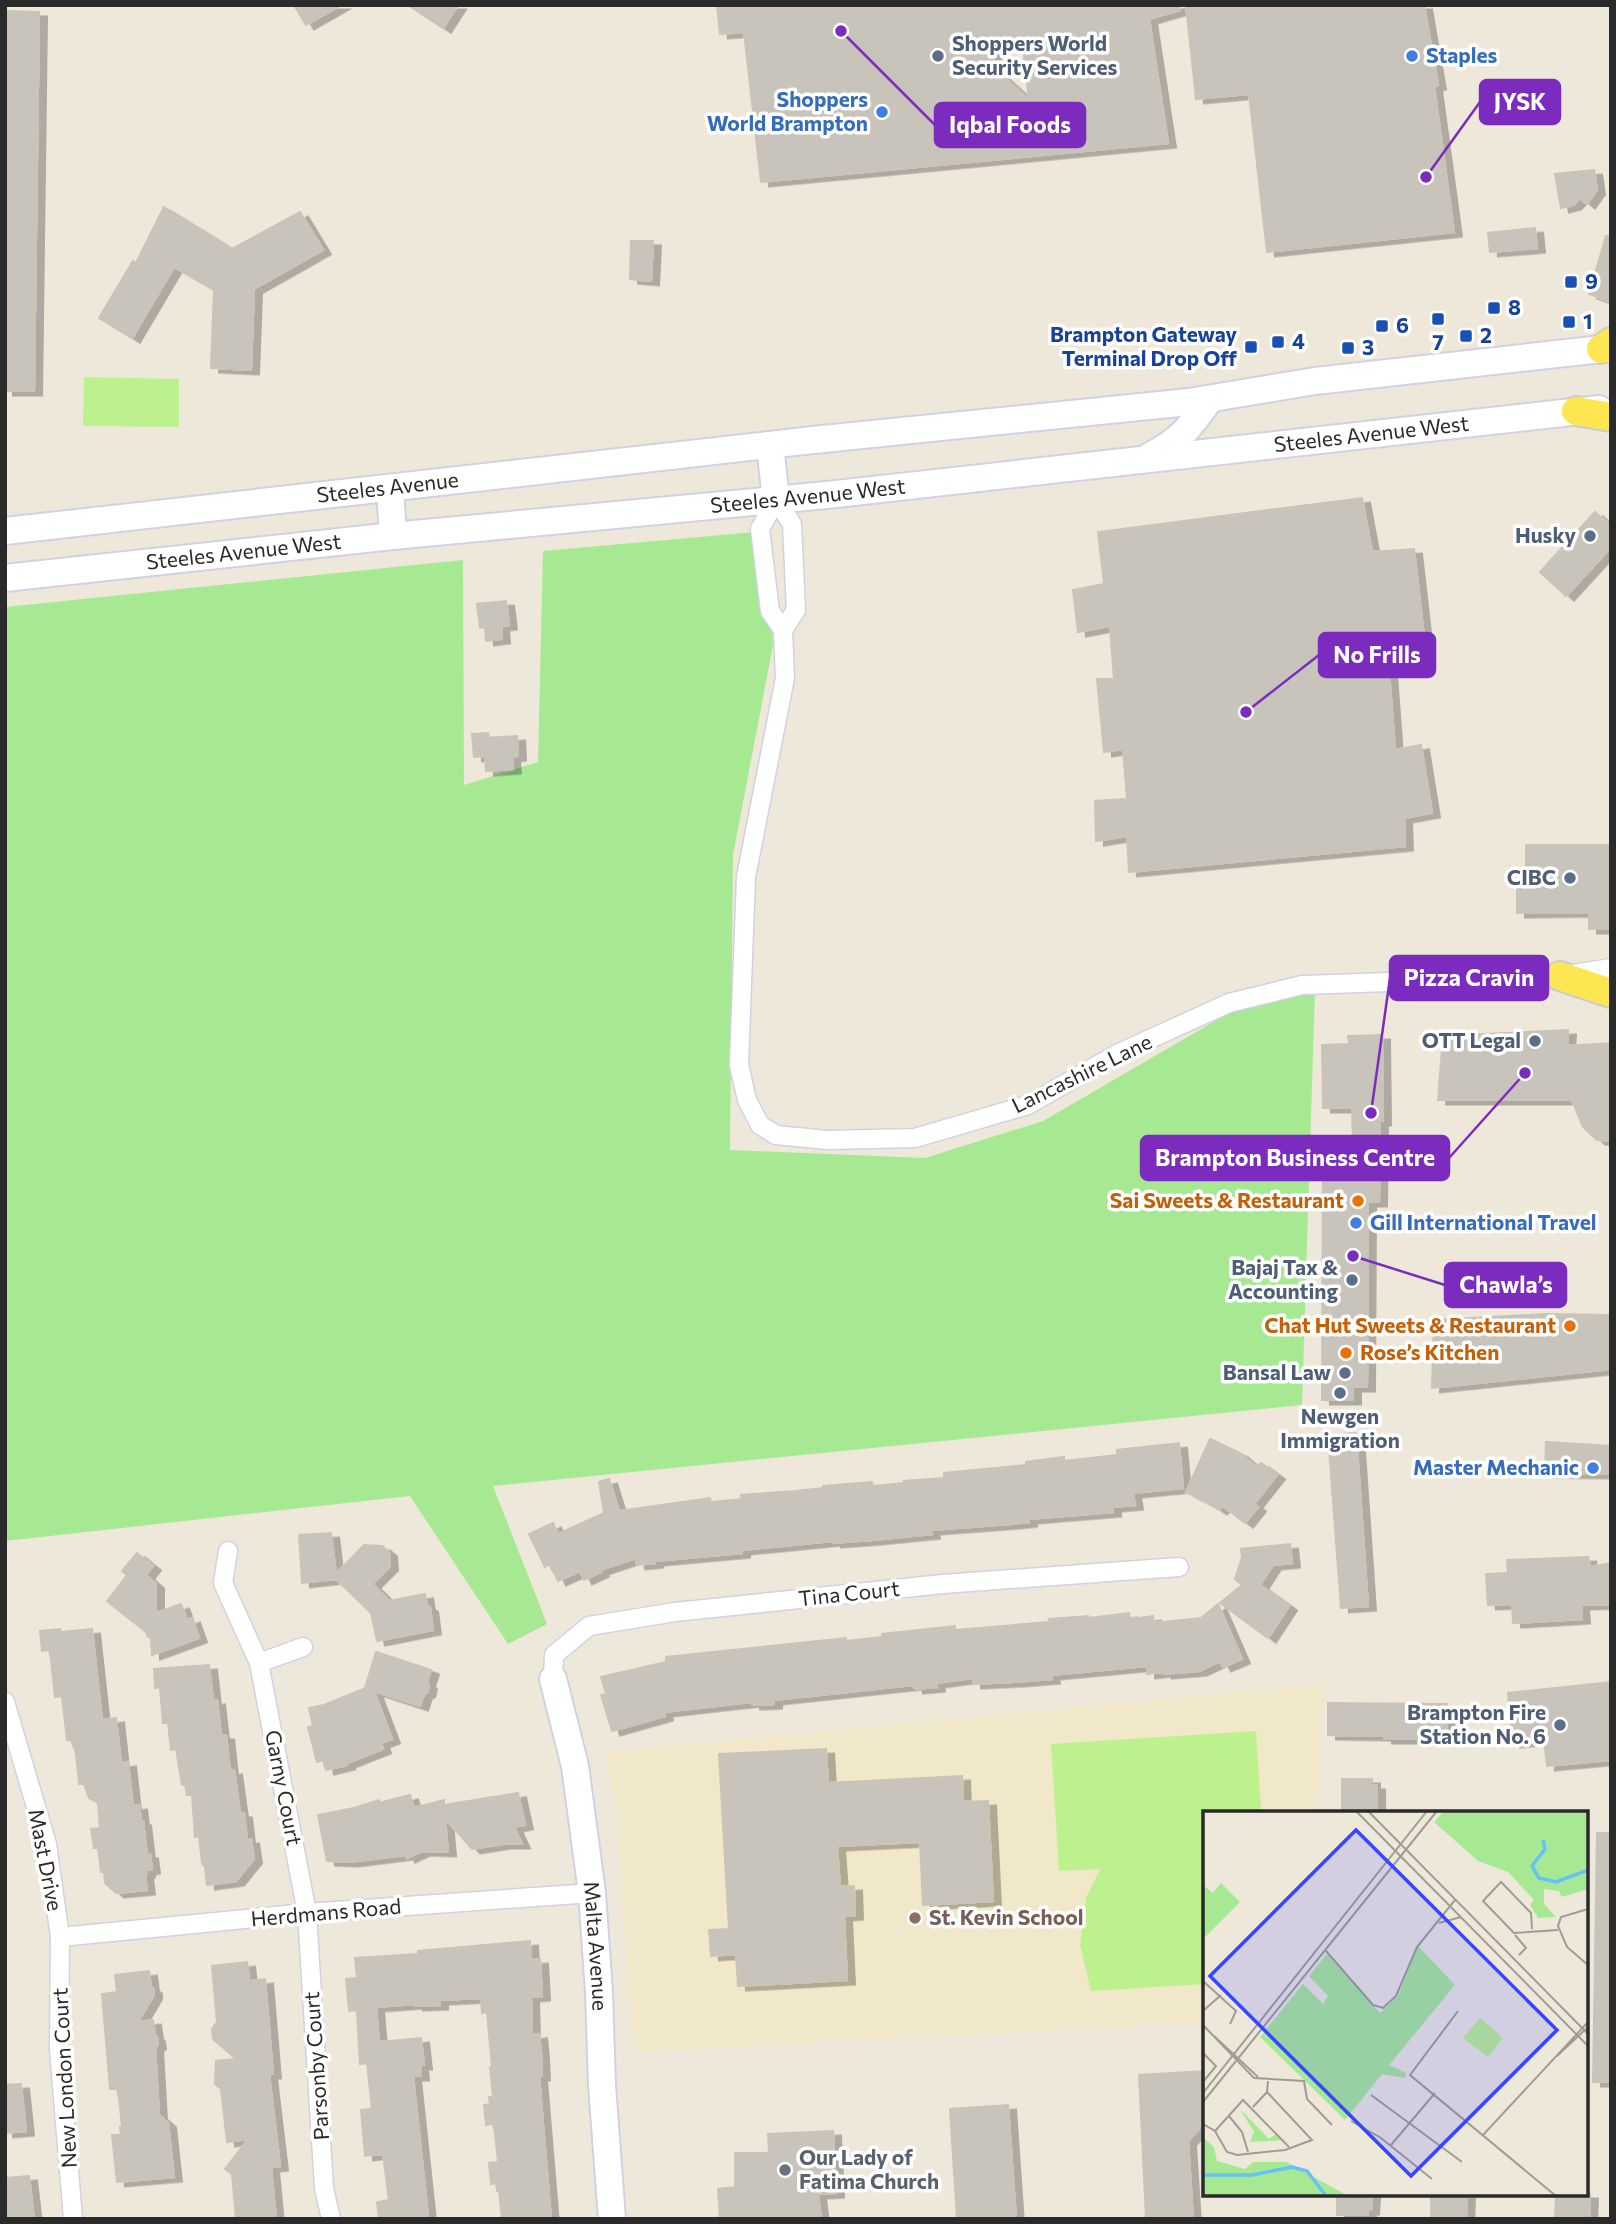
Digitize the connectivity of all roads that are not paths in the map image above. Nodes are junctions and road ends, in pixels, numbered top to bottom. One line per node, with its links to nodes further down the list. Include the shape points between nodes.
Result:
1 (1607, 346): 2 (main road, via 1315,381)
2 (1210, 399): 6 (main road); 7 (main road, via 1179,439)
3 (1611, 408): 4 (main road, Steeles Avenue West)
4 (1576, 411): 5 (main road); 7 (main road, Steeles Avenue West)
5 (1611, 417)
6 (769, 445): 8 (main road, Steeles Avenue); 9 (main road)
7 (1142, 460): 9 (main road, Steeles Avenue West)
8 (390, 489): 10 (main road, Steeles Avenue); 11 (main road)
9 (776, 500): 11 (main road, Steeles Avenue West); 13 (street, Lancashire Lane, via 792,524 796,610); 13 (street, Lancashire Lane, via 760,529 769,611)
10 (5, 531)
11 (393, 536): 12 (main road, Steeles Avenue West)
12 (5, 578)
13 (783, 630): 15 (street, Lancashire Lane, via 785,678 746,877 739,1065 747,1100 760,1125 779,1137 915,1138 962,1125 1028,1105 1117,1054 1229,1003 1302,985)
14 (1611, 968): 15 (street, Lancashire Lane)
15 (1560, 976): 16 (main road)
16 (1611, 993)
17 (228, 1551): 20 (street, Garny Court, via 223,1583)
18 (1179, 1567): 21 (street, Tina Court, via 943,1584 675,1612 589,1626 554,1655)
19 (303, 1647): 20 (street)
20 (259, 1663): 24 (street, Garny Court)
21 (553, 1679): 23 (main road, Malta Avenue, via 575,1766)
22 (5, 1702): 25 (street, Mast Drive, via 47,1844)
23 (592, 1893): 24 (street, Herdmans Road); 28 (main road, Malta Avenue)
24 (307, 1913): 25 (street, Herdmans Road); 27 (street, Parsonby Court, via 324,2188)
25 (60, 1937): 26 (street, New London Court, via 59,2049)
26 (73, 2219)
27 (331, 2219)
28 (612, 2219)

